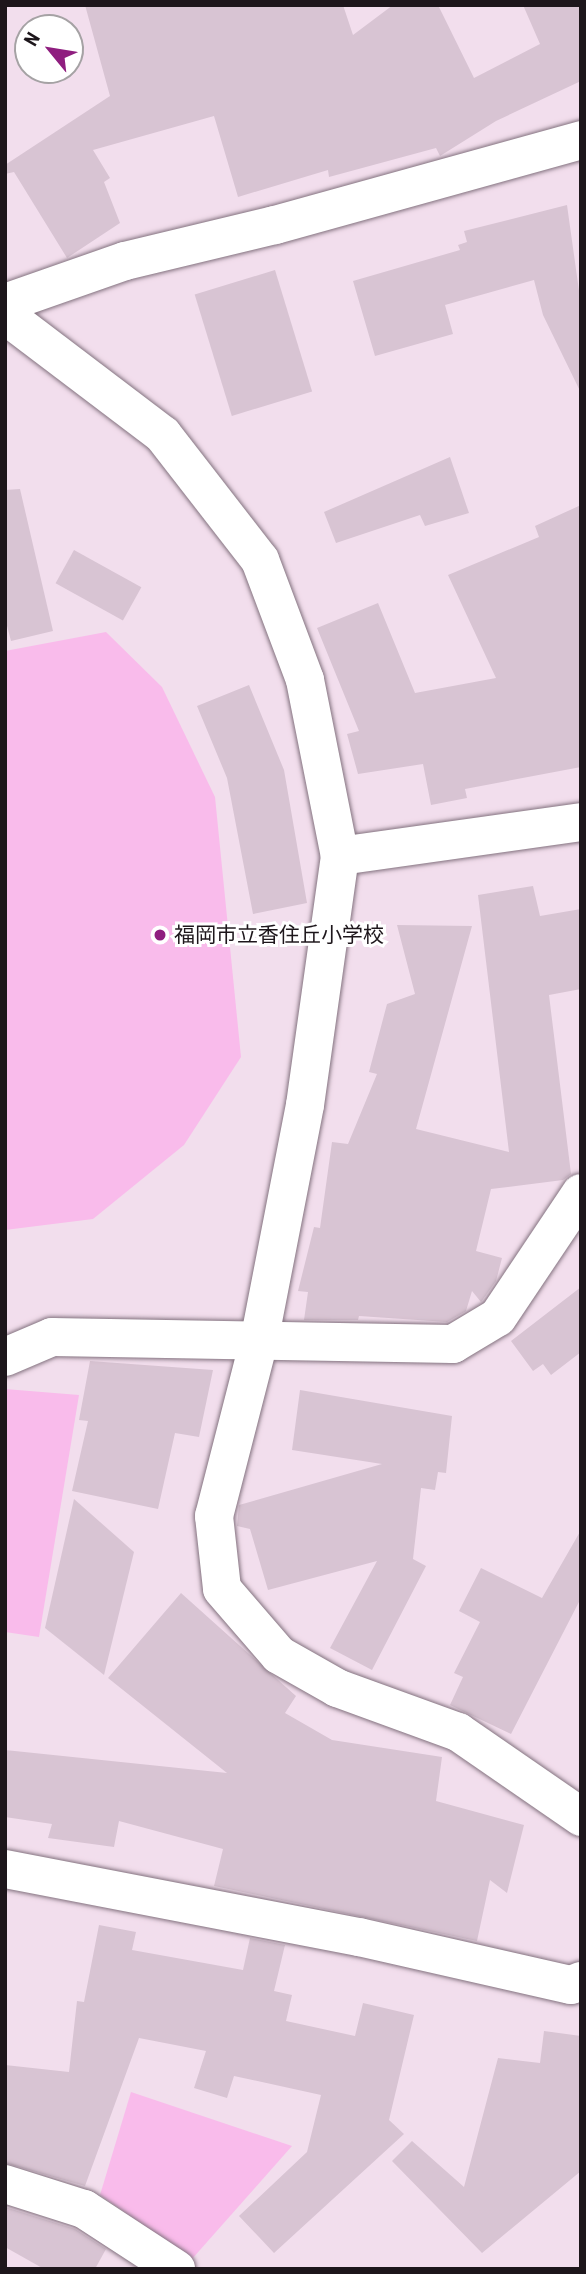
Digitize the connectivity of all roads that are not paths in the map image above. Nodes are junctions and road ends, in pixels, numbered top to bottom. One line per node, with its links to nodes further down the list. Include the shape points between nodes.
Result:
1 (581, 139): 2 (street, via 275,225 125,261)
2 (5, 303)
3 (5, 314): 5 (street, via 163,435 260,560 305,680)
4 (581, 822): 5 (street)
5 (340, 856): 7 (street, via 305,1105)
6 (581, 1193): 7 (street, via 498,1317 453,1345)
7 (259, 1341): 8 (street, via 52,1337); 9 (street, via 214,1516 222,1589 279,1655 337,1688 458,1732)
8 (5, 1357)
9 (577, 1804)
10 (5, 1869): 11 (street, via 359,1937 571,1985)
11 (581, 1981)
12 (5, 2184): 13 (street, via 84,2209)
13 (176, 2269)

